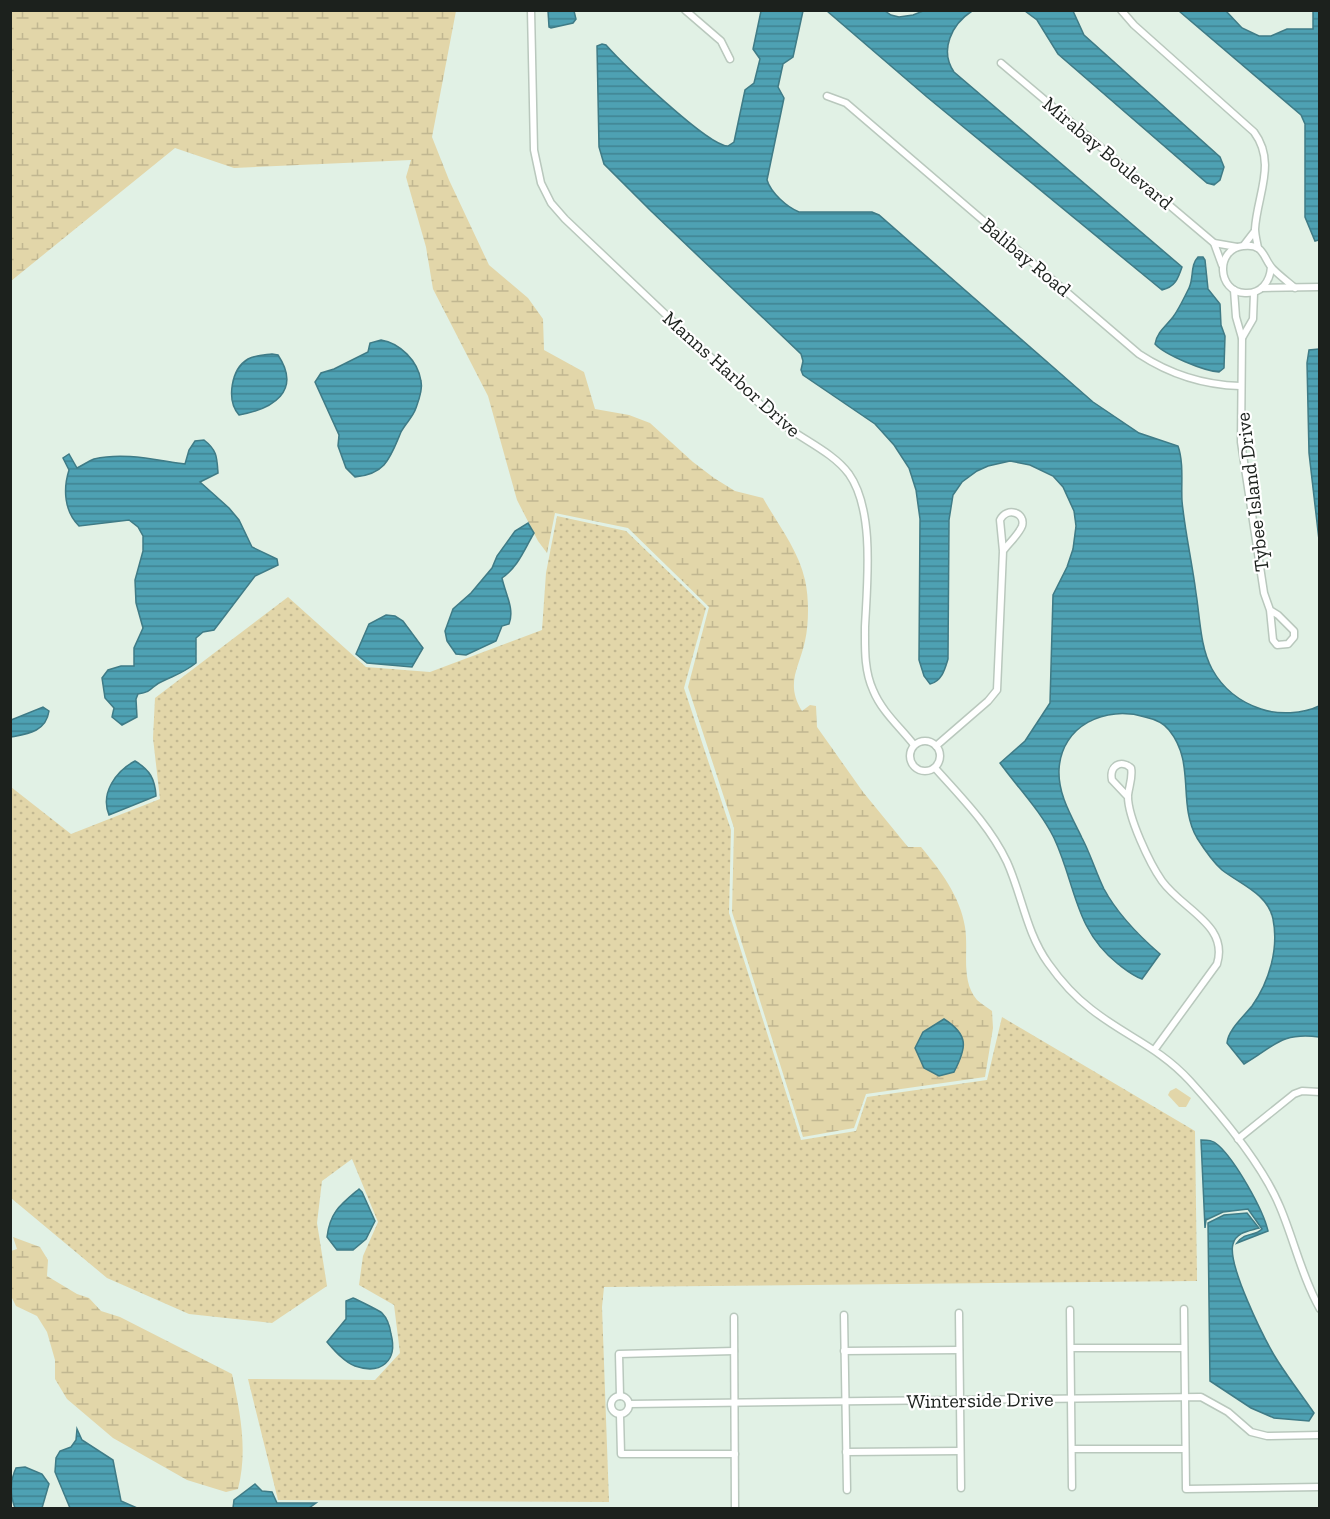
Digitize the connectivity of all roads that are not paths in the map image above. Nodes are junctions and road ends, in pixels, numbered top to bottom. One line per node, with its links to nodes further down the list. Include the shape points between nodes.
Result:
1 (531, 10): 24 (street, Manns Harbor Drive, via 534,150 540,183 565,219 759,404 834,459 848,474 860,494 866,523 867,672 884,710)
2 (685, 10): 4 (street, via 721,41)
3 (1121, 10): 7 (street, via 1261,142 1266,170)
4 (730, 59)
5 (1001, 63): 8 (street, Mirabay Boulevard)
6 (827, 96): 21 (street, Balibay Road, via 846,103 1139,354 1166,371 1190,379)
7 (1254, 232): 9 (street); 10 (street)
8 (1214, 243): 9 (street); 11 (street)
9 (1241, 246): 10 (street); 11 (street, via 1230,252)
10 (1258, 248): 12 (street)
11 (1222, 266): 16 (street, via 1225,280)
12 (1271, 267): 13 (street); 14 (street)
13 (1262, 288): 14 (street); 17 (street)
14 (1295, 288): 15 (street)
15 (1320, 288)
16 (1234, 290): 17 (street); 18 (street, Tybee Island Drive)
17 (1254, 292): 19 (street, Tybee Island Drive)
18 (1237, 321): 19 (street); 20 (street, Tybee Island Drive)
19 (1252, 321): 20 (street, Tybee Island Drive)
20 (1242, 338): 21 (street, Tybee Island Drive)
21 (1240, 386): 23 (street, Tybee Island Drive, via 1241,442 1264,593)
22 (1003, 550): 22 (street, via 1021,527 1022,521 1012,511 1000,520); 25 (street, via 998,690)
23 (1270, 610): 23 (street, Tybee Island Drive, via 1273,640 1277,645 1288,644 1294,632)
24 (914, 745): 25 (street, via 928,741); 26 (street, via 910,754 915,768)
25 (936, 746): 26 (street, via 940,755)
26 (935, 768): 28 (street, via 992,837 1018,889 1031,933 1068,989 1091,1010)
27 (1128, 797): 27 (street, via 1133,774 1122,763 1112,769 1112,780); 28 (street, via 1139,837 1161,880 1212,927 1221,952 1217,964)
28 (1155, 1049): 30 (street, via 1191,1082)
29 (1320, 1092): 30 (street, via 1293,1094)
30 (1238, 1139): 32 (street, via 1279,1205)
31 (1184, 1309): 38 (street)
32 (1320, 1309)
33 (1071, 1310): 37 (street)
34 (959, 1313): 39 (street)
35 (844, 1315): 41 (street)
36 (734, 1317): 40 (street)
37 (1071, 1348): 38 (street); 44 (street)
38 (1184, 1348): 43 (street)
39 (959, 1350): 41 (street); 45 (street)
40 (734, 1351): 42 (street, via 619,1354); 47 (street)
41 (844, 1351): 46 (street)
42 (620, 1396): 48 (street); 49 (street, via 611,1405)
43 (1185, 1397): 44 (street, Winterside Drive); 50 (street, Winterside Drive, via 1201,1397 1218,1405 1251,1432 1267,1436); 52 (street)
44 (1071, 1399): 45 (street, Winterside Drive); 51 (street)
45 (960, 1400): 46 (street, Winterside Drive); 53 (street)
46 (845, 1402): 47 (street, Winterside Drive); 54 (street)
47 (735, 1403): 48 (street, Winterside Drive); 55 (street)
48 (629, 1404): 49 (street, via 628,1410)
49 (620, 1415): 55 (street, via 621,1454)
50 (1320, 1435)
51 (1072, 1449): 52 (street); 56 (street)
52 (1185, 1449): 57 (street, via 1186,1489)
53 (960, 1451): 54 (street); 58 (street)
54 (846, 1452): 59 (street)
55 (735, 1454): 60 (street)
56 (1072, 1487)
57 (1320, 1487)
58 (961, 1488)
59 (847, 1490)
60 (735, 1509)

